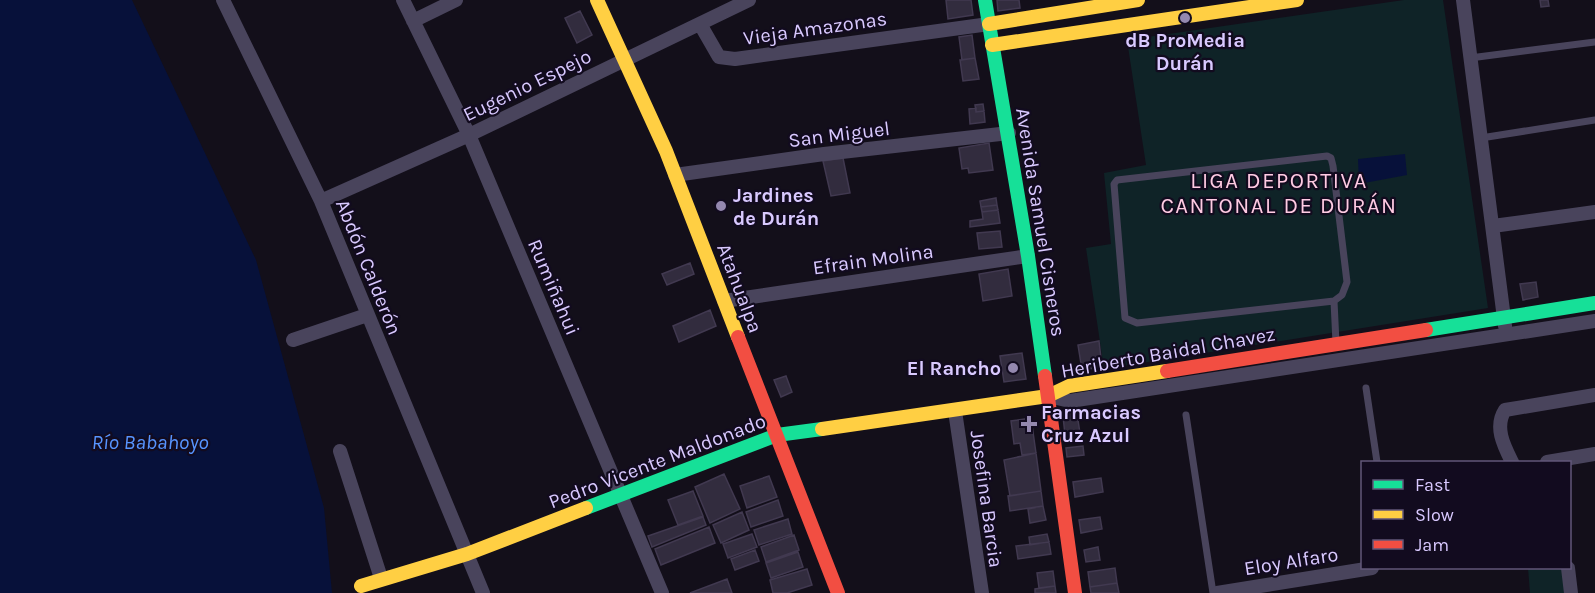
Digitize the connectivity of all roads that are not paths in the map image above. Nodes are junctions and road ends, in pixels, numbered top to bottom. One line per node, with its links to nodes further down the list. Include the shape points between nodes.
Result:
1 (223, 0): 22 (street, Abdón Calderón)
2 (403, 0): 10 (street, Rumiñahui)
3 (456, 0): 10 (street)
4 (597, 0): 16 (street, Atahualpa)
5 (749, 0): 11 (street, Eugenio Espejo)
6 (985, 0): 12 (street, Avenida Samuel Cisneros)
7 (1138, 0): 12 (street)
8 (1297, 0): 14 (street)
9 (1463, 0): 15 (street)
10 (413, 21): 19 (street, Rumiñahui)
11 (700, 24): 12 (street, Vieja Amazonas, via 719,57 735,59); 16 (street, Eugenio Espejo)
12 (989, 24): 14 (street, Avenida Samuel Cisneros)
13 (1595, 42): 15 (lane)
14 (992, 45): 18 (street, Avenida Samuel Cisneros)
15 (1470, 58): 20 (street)
16 (626, 59): 19 (street, Eugenio Espejo); 21 (street, Atahualpa)
17 (1595, 120): 20 (lane)
18 (1009, 134): 21 (street, San Miguel); 25 (street, Avenida Samuel Cisneros)
19 (469, 135): 22 (street, Eugenio Espejo); 46 (street, Rumiñahui)
20 (1481, 138): 24 (street)
21 (675, 175): 26 (street, Atahualpa)
22 (321, 201): 29 (street, Abdón Calderón)
23 (1595, 212): 24 (street)
24 (1493, 226): 30 (street)
25 (1028, 256): 26 (street, Efrain Molina); 37 (street, Avenida Samuel Cisneros)
26 (724, 301): 40 (street, Atahualpa)
27 (1334, 301): 27 (lane, via 1130,322 1125,318 1114,184 1122,178 1331,158 1347,282 1342,295); 34 (lane)
28 (1595, 303): 30 (street, Heriberto Baidal Chavez)
29 (368, 315): 33 (street); 47 (street, Abdón Calderón)
30 (1504, 316): 32 (street); 34 (street, Heriberto Baidal Chavez)
31 (1595, 321): 32 (street, Heriberto Baidal Chavez)
32 (1506, 334): 37 (street, Heriberto Baidal Chavez, via 1070,401)
33 (293, 340)
34 (1336, 343): 37 (street, Heriberto Baidal Chavez, via 1069,386)
35 (1366, 388): 43 (lane)
36 (1595, 395): 44 (street, via 1505,410 1500,435)
37 (1048, 396): 38 (street, Pedro Vicente Maldonado); 56 (street, Avenida Samuel Cisneros)
38 (955, 411): 40 (street, Pedro Vicente Maldonado); 55 (street, Josefina Barcia)
39 (1186, 415): 57 (lane)
40 (777, 435): 46 (street, Pedro Vicente Maldonado); 54 (street, Atahualpa)
41 (340, 451): 50 (street)
42 (1595, 454): 45 (street)
43 (1377, 461)
44 (1512, 461)
45 (1553, 461)
46 (620, 497): 47 (street, Pedro Vicente Maldonado); 53 (street, Rumiñahui)
47 (467, 554): 50 (street, Pedro Vicente Maldonado); 52 (street, Abdón Calderón)
48 (1361, 569): 57 (street, Eloy Alfaro)
49 (1568, 569): 58 (street)
50 (381, 578): 51 (street, Pedro Vicente Maldonado)
51 (361, 586)
52 (483, 593)
53 (662, 593)
54 (838, 593)
55 (982, 593)
56 (1075, 593)
57 (1215, 593)
58 (1571, 593)

